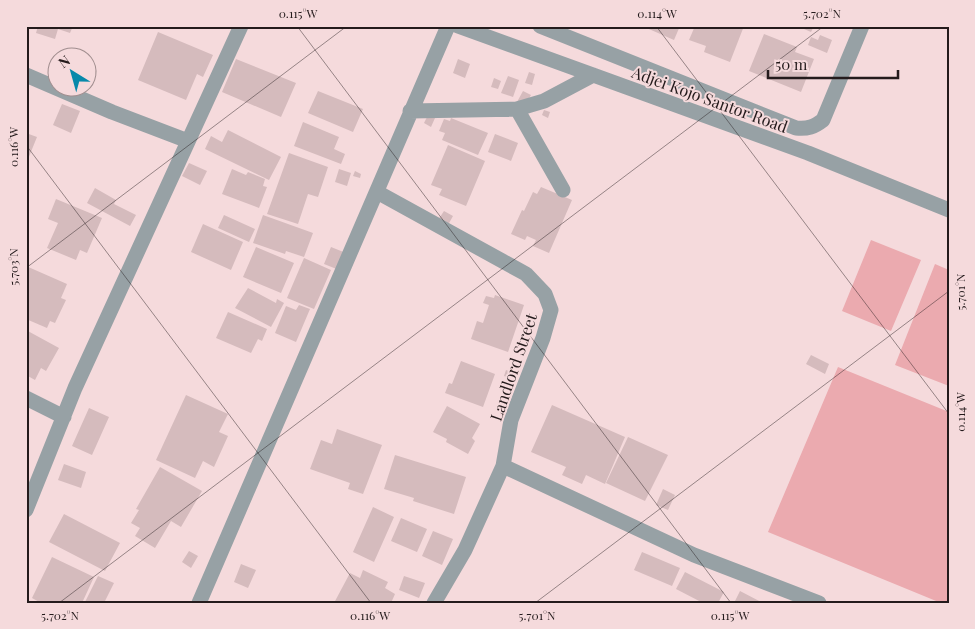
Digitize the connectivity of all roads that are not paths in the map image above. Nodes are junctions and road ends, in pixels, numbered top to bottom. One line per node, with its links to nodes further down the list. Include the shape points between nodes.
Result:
1 (240, 26): 10 (street)
2 (448, 26): 9 (street)
3 (458, 26): 7 (street, Adjei Kojo Santor Road)
4 (540, 26): 5 (street, via 796,128 807,129 823,120)
5 (862, 26)
6 (26, 75): 10 (street)
7 (592, 75): 8 (street, via 544,101); 13 (street, Adjei Kojo Santor Road, via 808,153)
8 (517, 108): 9 (street); 11 (street)
9 (410, 111): 12 (street)
10 (188, 141): 15 (street)
11 (563, 190)
12 (377, 192): 16 (street, Landlord Street, via 526,274 545,294 552,310 511,420); 18 (street)
13 (949, 210)
14 (26, 398): 15 (street)
15 (64, 417): 17 (street)
16 (503, 466): 19 (street, Landlord Street, via 465,550); 20 (street, via 694,555)
17 (26, 510)
18 (199, 603)
19 (434, 603)
20 (819, 603)

